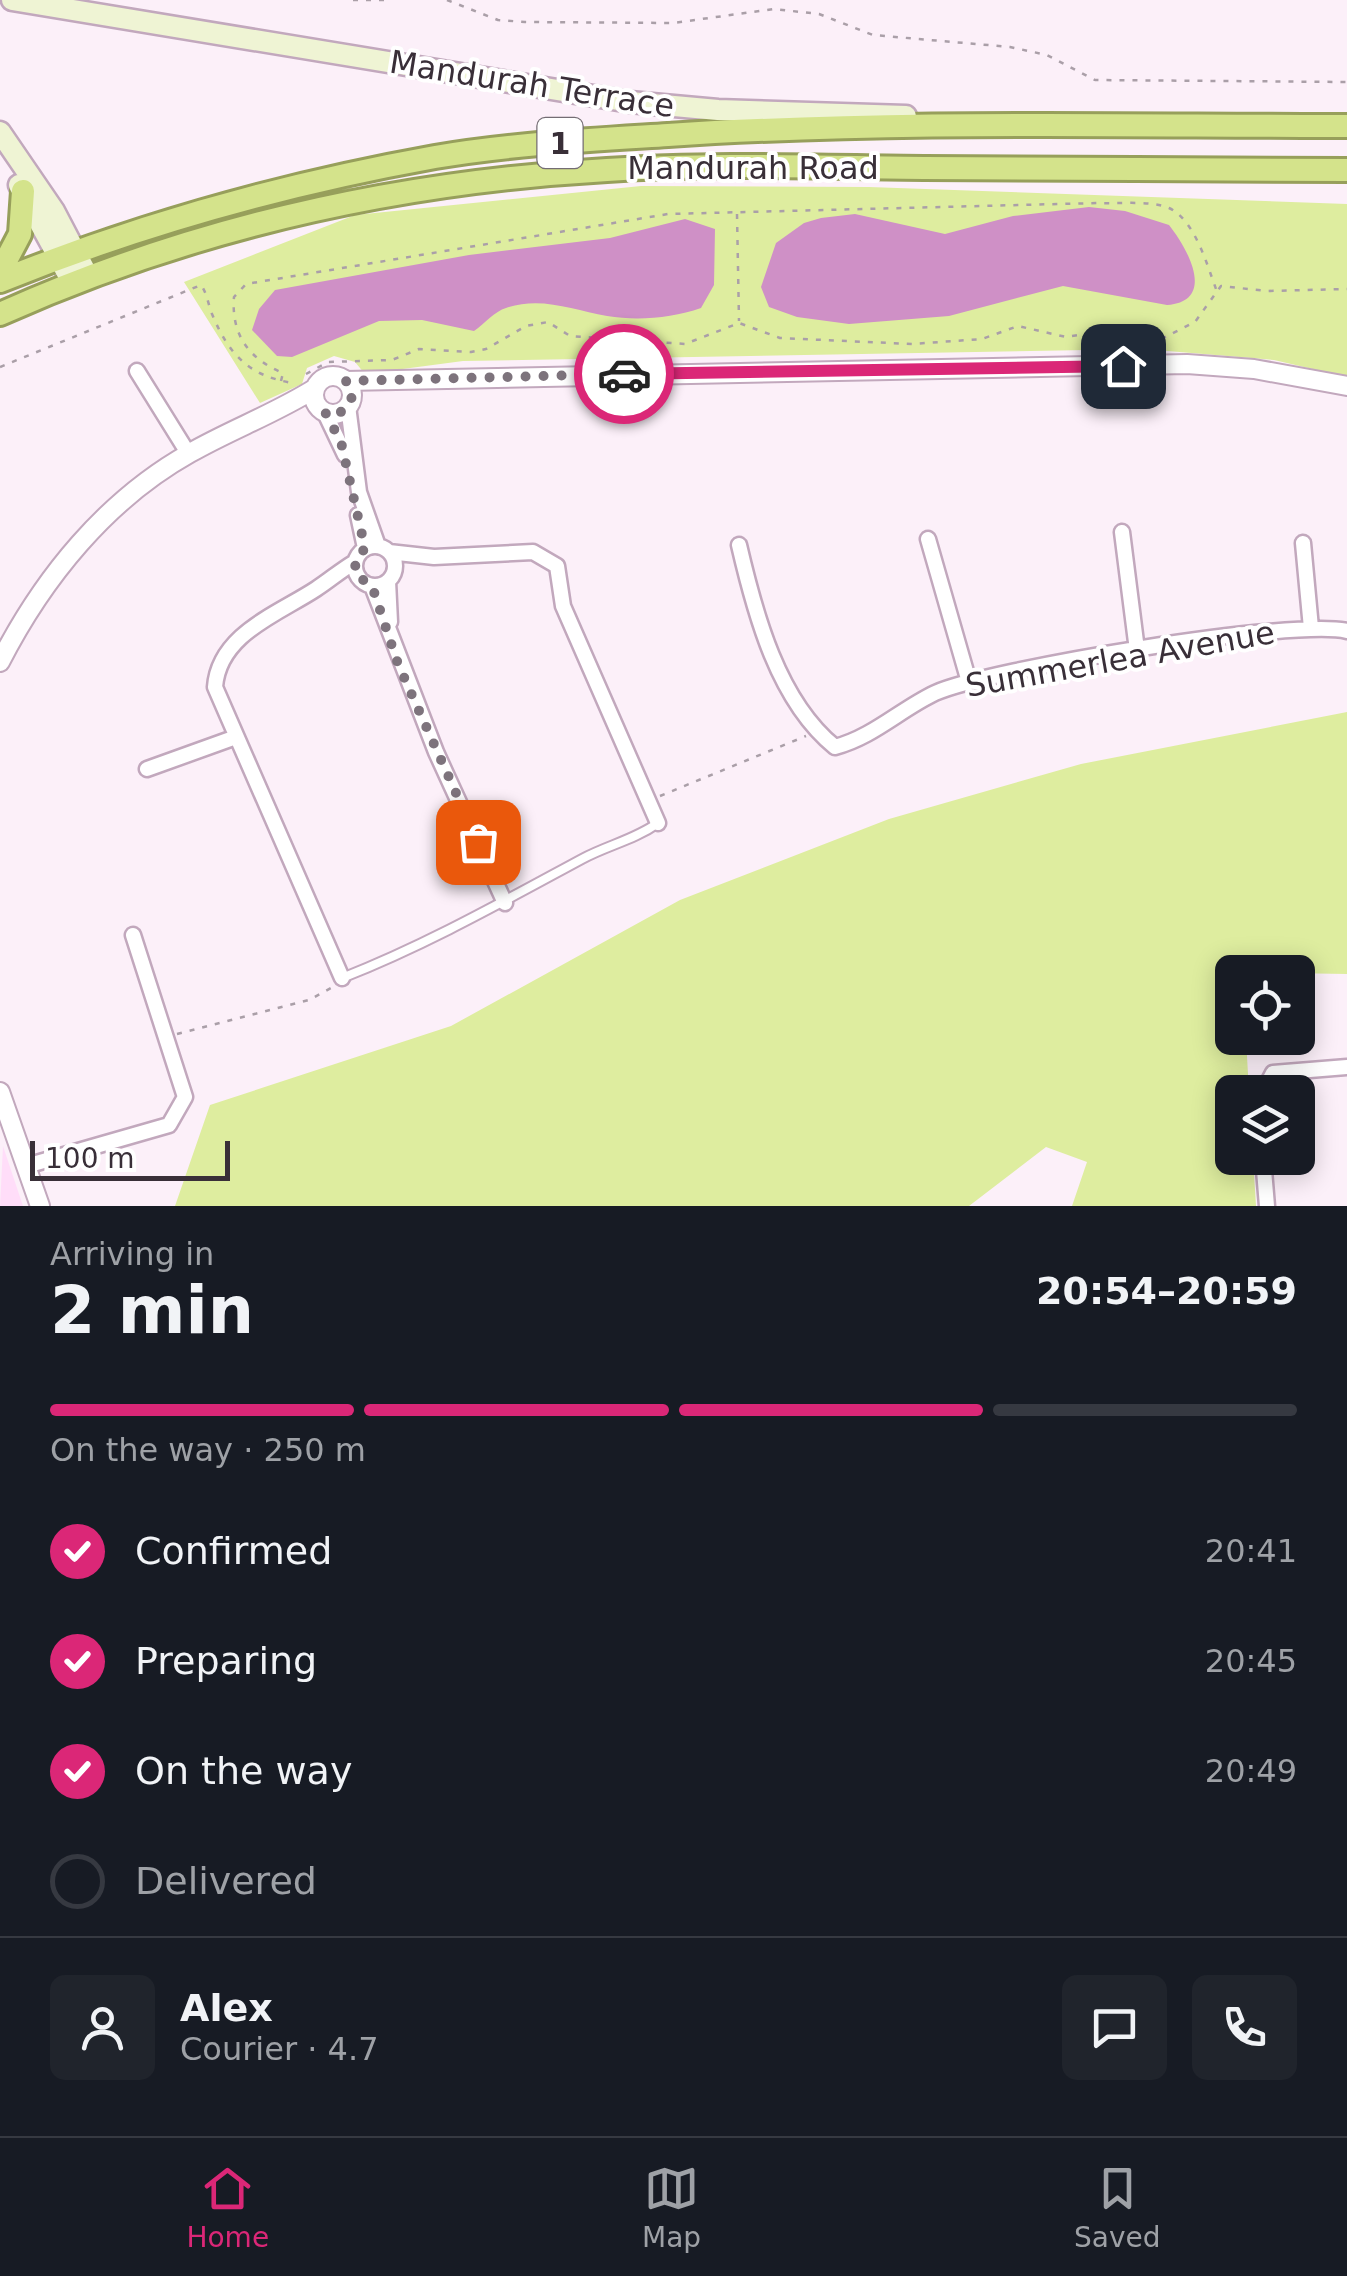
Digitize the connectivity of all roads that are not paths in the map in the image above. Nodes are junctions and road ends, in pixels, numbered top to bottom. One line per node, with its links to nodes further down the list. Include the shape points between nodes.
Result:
1 (12, 0): 2 (main road, Mandurah Terrace, via 630,102)
2 (1057, 126): 3 (highway, Mandurah Road / 1); 8 (highway, Mandurah Road / 1, via 810,127 456,154 259,194)
3 (1347, 126)
4 (0, 132): 8 (main road)
5 (0, 153): 7 (main road)
6 (1347, 170): 10 (highway, Mandurah Road / 1, via 730,167 547,174 337,204 217,234)
7 (23, 191): 8 (main road); 9 (highway, via 20,234)
8 (69, 253): 10 (main road); 11 (highway, Mandurah Road / 1)
9 (0, 272)
10 (80, 280): 12 (highway, Mandurah Road / 1)
11 (0, 281)
12 (0, 314)
13 (137, 370): 19 (street)
14 (1347, 386): 16 (street, via 1187,364 376,381)
15 (314, 390): 16 (street, via 328,376); 17 (street); 18 (street)
16 (349, 396): 17 (street, via 338,414); 24 (street, via 359,492)
17 (322, 411): 18 (street); 24 (street, via 341,442)
18 (270, 414): 19 (street)
19 (188, 454): 34 (street, via 56,568)
20 (1122, 532): 33 (street)
21 (928, 539): 35 (street)
22 (1302, 543): 30 (street)
23 (739, 545): 35 (street, Summerlea Avenue, via 774,658 816,732 835,747)
24 (377, 549): 25 (street); 26 (street); 27 (street)
25 (434, 558): 27 (street); 38 (street, via 534,552 556,566 563,606)
26 (355, 562): 28 (street); 29 (street)
27 (392, 576): 28 (street); 32 (street)
28 (366, 582): 29 (street); 32 (street)
29 (316, 590): 36 (street, via 263,620 227,651 215,687)
30 (1310, 628): 31 (street, Summerlea Avenue); 33 (street, Summerlea Avenue)
31 (1347, 632)
32 (391, 638): 39 (street)
33 (1137, 650): 35 (street, Summerlea Avenue)
34 (0, 662)
35 (969, 682)
36 (236, 737): 37 (street); 41 (street)
37 (147, 769)
38 (658, 823): 39 (lane)
39 (506, 902): 41 (lane)
40 (133, 935): 45 (street, via 185,1097 169,1125)
41 (342, 978)
42 (1347, 1067): 43 (street)
43 (1272, 1075)
44 (0, 1092): 45 (street)
45 (26, 1166): 47 (street)
46 (1264, 1175): 48 (street)
47 (40, 1206)
48 (1266, 1206)

